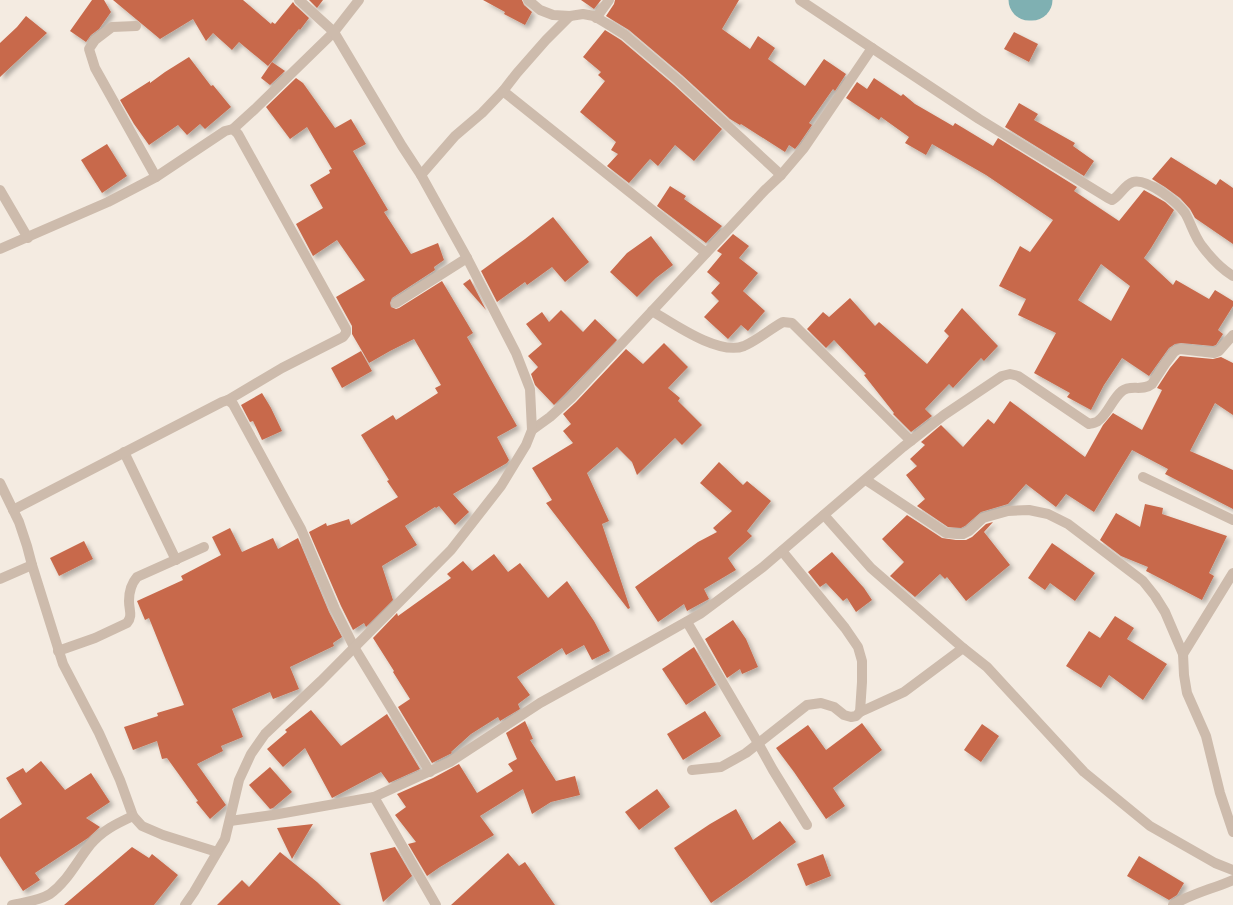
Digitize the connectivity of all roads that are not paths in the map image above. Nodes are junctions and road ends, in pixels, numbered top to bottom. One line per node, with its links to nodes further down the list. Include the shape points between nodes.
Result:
1 (299, 0): 9 (street)
2 (359, 0): 9 (street)
3 (528, 0): 6 (street, via 540,10 553,15)
4 (609, 0): 7 (street)
5 (800, 0): 10 (street)
6 (570, 16): 7 (street, via 583,14); 11 (street)
7 (596, 18): 14 (street, via 637,45)
8 (136, 26): 15 (street, via 112,27 94,40 89,49 95,68)
9 (334, 32): 12 (street); 13 (street)
10 (872, 48): 14 (street, via 804,148); 21 (street, via 979,119 1112,200 1133,182 1142,182 1159,191 1176,203 1185,214 1201,245 1214,261)
11 (502, 91): 13 (street, via 455,136); 19 (street)
12 (233, 129): 15 (street); 25 (street, via 346,333)
13 (421, 175): 20 (street)
14 (781, 175): 19 (street)
15 (156, 177): 17 (street)
16 (0, 190): 17 (street)
17 (28, 238): 18 (street)
18 (0, 250)
19 (706, 253): 23 (street)
20 (467, 258): 22 (street); 26 (street, via 516,353 530,389)
21 (1233, 276)
22 (396, 303)
23 (652, 311): 26 (street, via 571,398); 27 (street, via 710,344 734,349 744,346 783,322 792,323)
24 (1233, 335): 27 (street, via 1219,351 1180,349 1174,352 1152,384 1142,388 1127,388 1121,392 1097,422 1089,424 1018,376 1010,374 995,380)
25 (228, 400): 28 (street); 42 (street, via 233,404 301,529)
26 (532, 430): 42 (street, via 526,445 501,486 451,550)
27 (911, 441): 30 (street)
28 (124, 452): 32 (street); 37 (street)
29 (1143, 477): 34 (street)
30 (866, 480): 33 (street); 45 (street, via 946,533 963,534 983,518 1030,510 1048,514 1068,524 1143,582 1165,612)
31 (0, 483): 32 (street)
32 (13, 510): 38 (street)
33 (824, 515): 36 (street); 43 (street, via 871,568)
34 (1233, 520)
35 (204, 547): 37 (street)
36 (782, 551): 41 (street, via 757,572); 46 (street, via 845,628 858,648 862,661)
37 (176, 560): 44 (street, via 134,580 129,601 130,619 127,623)
38 (32, 566): 40 (street); 44 (street)
39 (1233, 573): 45 (street)
40 (0, 579)
41 (686, 622): 47 (street); 49 (street, via 540,703 450,762)
42 (354, 647): 49 (street); 52 (street, via 265,734 251,754 239,780)
43 (963, 648): 46 (street, via 904,692); 56 (street, via 987,667 1084,772 1150,826 1215,863)
44 (58, 651): 51 (street, via 99,733)
45 (1183, 654): 54 (street, via 1188,693 1206,736)
46 (860, 712): 47 (street, via 851,717 821,703 807,705)
47 (758, 743): 48 (street, via 746,753 721,766); 53 (street)
48 (692, 770)
49 (430, 772): 50 (street)
50 (374, 797): 52 (street); 60 (street)
51 (133, 816): 55 (street, via 142,826 163,835); 58 (street, via 114,824 100,835 64,881 49,894 37,900)
52 (230, 821): 55 (street)
53 (807, 825)
54 (1233, 832)
55 (218, 852): 59 (street)
56 (1233, 870)
57 (1233, 880): 61 (street, via 1195,893)
58 (12, 905)
59 (185, 905)
60 (436, 905)
61 (1173, 905)

